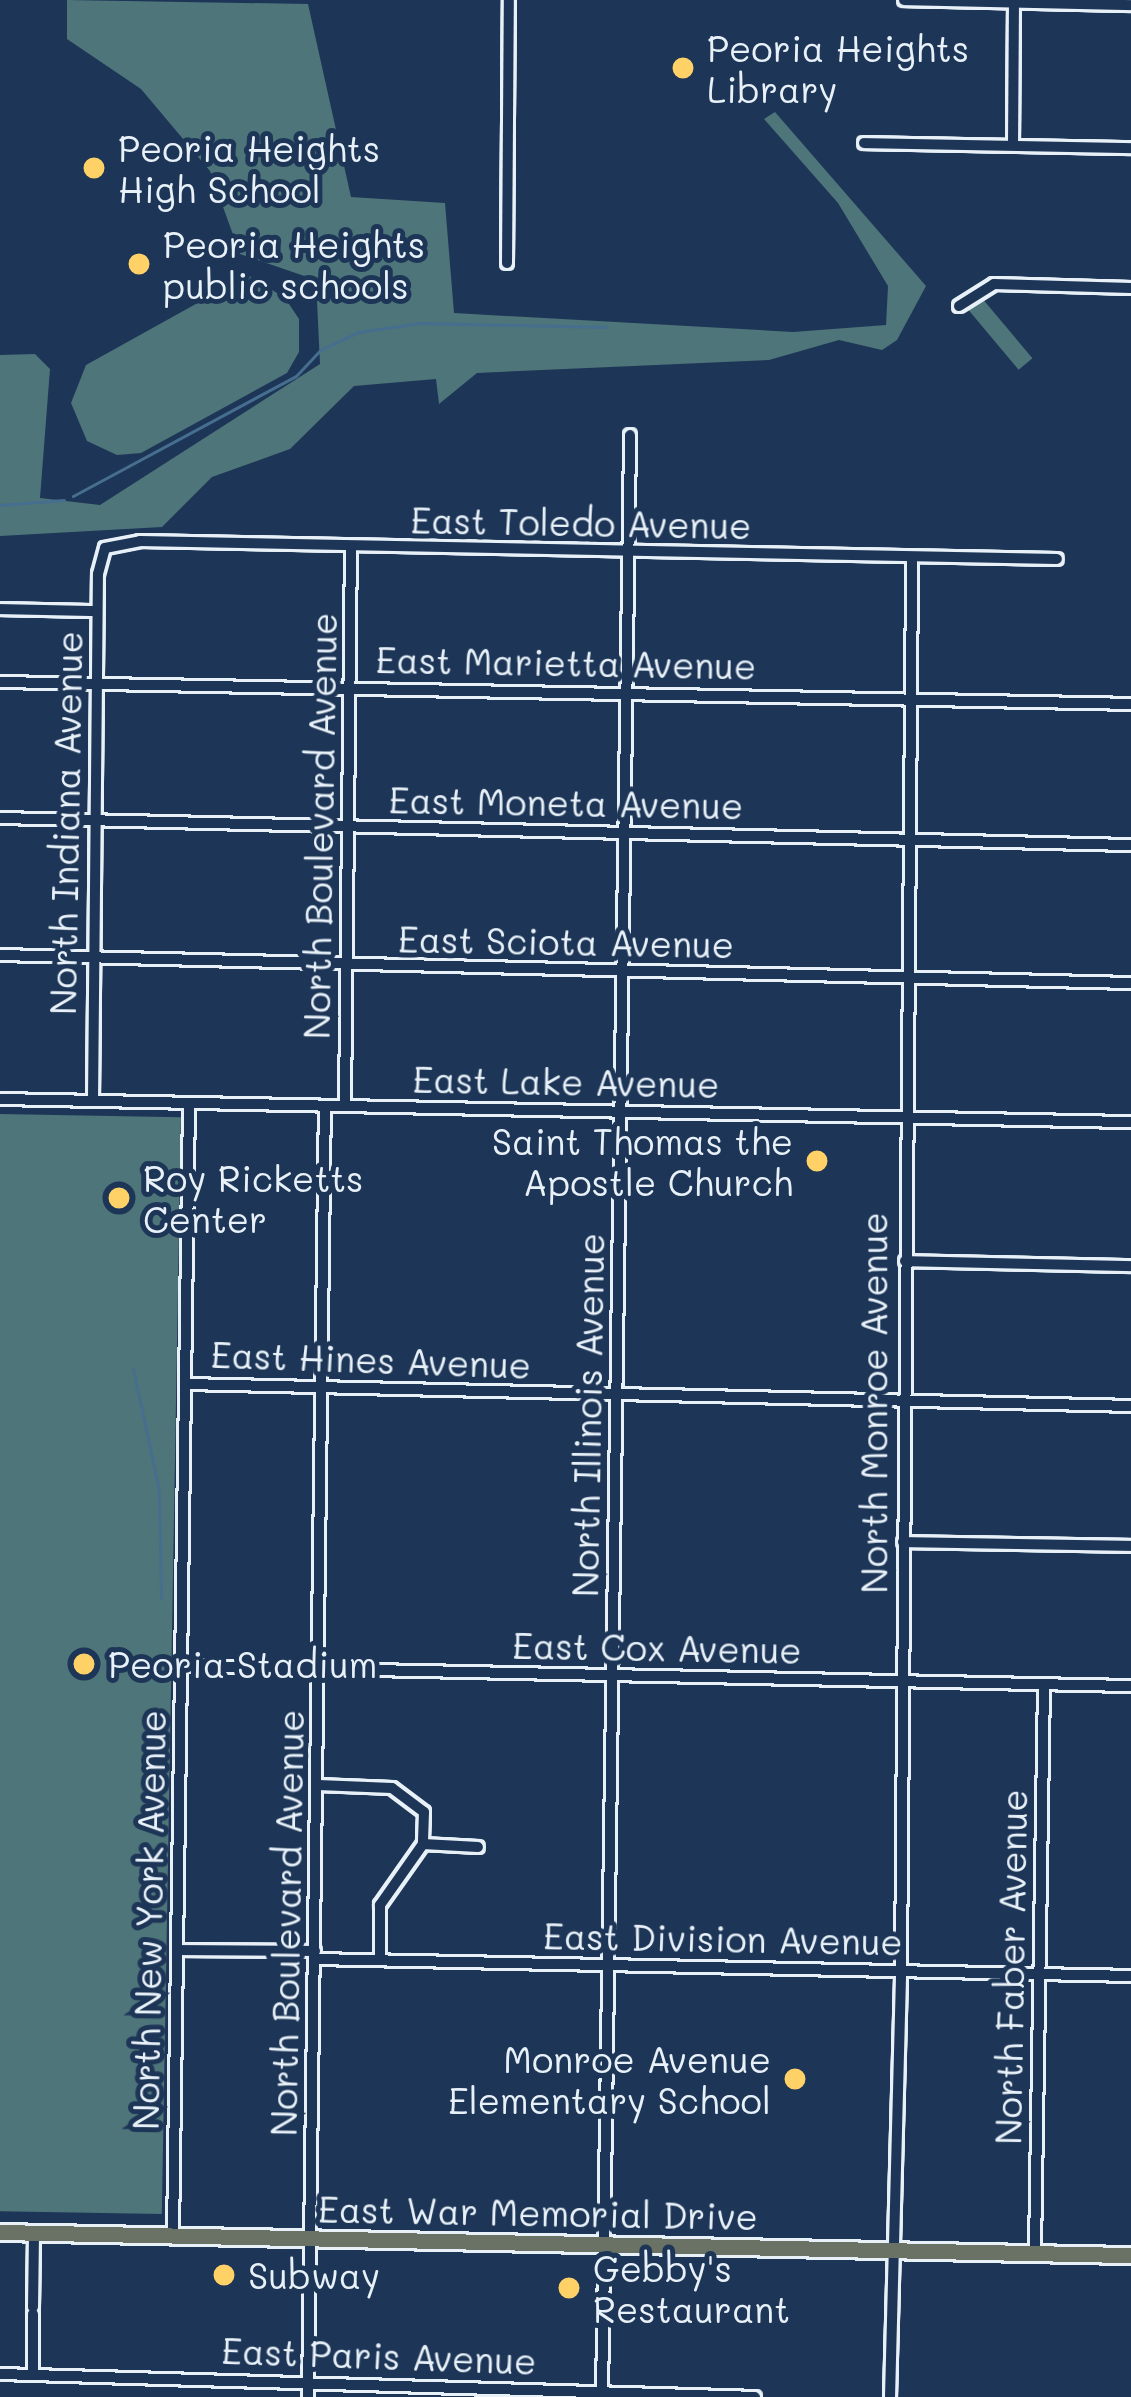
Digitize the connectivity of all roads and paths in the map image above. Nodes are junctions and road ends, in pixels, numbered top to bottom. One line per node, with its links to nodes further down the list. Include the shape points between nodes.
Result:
1 (509, 0): 8 (street)
2 (904, 0): 3 (street)
3 (1011, 2): 4 (street); 6 (street)
4 (1131, 5)
5 (864, 143): 6 (street)
6 (1012, 145): 7 (street)
7 (1131, 148)
8 (507, 263)
9 (1131, 288): 10 (street, via 994,284)
10 (959, 306)
11 (630, 435): 14 (street, North Illinois Avenue)
12 (351, 547): 13 (street, East Toledo Avenue, via 140,541); 14 (street, East Toledo Avenue); 21 (street, North Boulevard Avenue)
13 (105, 548): 18 (street, North Indiana Avenue)
14 (629, 554): 15 (street, East Toledo Avenue); 22 (street, North Illinois Avenue)
15 (912, 558): 16 (street, East Toledo Avenue); 23 (street, North Monroe Avenue)
16 (1057, 559)
17 (0, 609): 18 (street)
18 (97, 611): 20 (street, North Indiana Avenue)
19 (0, 682): 20 (street, East Marietta Avenue)
20 (98, 684): 21 (street, East Marietta Avenue); 26 (street, North Indiana Avenue)
21 (353, 687): 22 (street, East Marietta Avenue); 27 (street, North Boulevard Avenue)
22 (626, 694): 23 (street, East Marietta Avenue); 28 (street, North Illinois Avenue)
23 (911, 699): 24 (street, East Marietta Avenue); 29 (street, North Monroe Avenue)
24 (1131, 704)
25 (0, 818): 26 (street, East Moneta Avenue)
26 (95, 821): 27 (street, East Moneta Avenue); 32 (street, North Indiana Avenue)
27 (350, 828): 28 (street, East Moneta Avenue); 33 (street, North Boulevard Avenue)
28 (625, 833): 29 (street, East Moneta Avenue); 34 (street, North Illinois Avenue)
29 (909, 839): 30 (street, East Moneta Avenue); 35 (street, North Monroe Avenue)
30 (1131, 845)
31 (0, 955): 32 (street, East Sciota Avenue)
32 (95, 957): 33 (street, East Sciota Avenue); 38 (street, North Indiana Avenue)
33 (349, 966): 34 (street, East Sciota Avenue); 41 (street, North Boulevard Avenue)
34 (623, 972): 35 (street, East Sciota Avenue); 42 (street, North Illinois Avenue)
35 (908, 977): 36 (street, East Sciota Avenue); 43 (street, North Monroe Avenue)
36 (1131, 983)
37 (0, 1099): 38 (street, East Lake Avenue)
38 (92, 1100): 39 (street, East Lake Avenue)
39 (189, 1102): 40 (street, East Lake Avenue); 47 (street, North New York Avenue)
40 (325, 1106): 41 (street, East Lake Avenue); 48 (street, North Boulevard Avenue)
41 (345, 1106): 42 (street, East Lake Avenue)
42 (622, 1112): 43 (street, East Lake Avenue); 49 (street, North Illinois Avenue)
43 (905, 1116): 44 (street, East Lake Avenue); 45 (street, North Monroe Avenue)
44 (1131, 1122)
45 (905, 1261): 46 (street); 50 (street, North Monroe Avenue)
46 (1131, 1266)
47 (186, 1384): 48 (street, East Hines Avenue); 54 (street, North New York Avenue)
48 (322, 1388): 49 (street, East Hines Avenue); 55 (street, North Boulevard Avenue)
49 (617, 1395): 50 (street, East Hines Avenue); 56 (street, North Illinois Avenue)
50 (904, 1402): 51 (street, East Hines Avenue); 52 (street, North Monroe Avenue)
51 (1131, 1406)
52 (903, 1542): 53 (street); 57 (street, North Monroe Avenue)
53 (1131, 1546)
54 (182, 1666): 55 (street, East Cox Avenue); 63 (street, North New York Avenue)
55 (319, 1668): 56 (street, East Cox Avenue); 60 (street, North Boulevard Avenue)
56 (613, 1676): 57 (street, East Cox Avenue); 66 (street, North Illinois Avenue)
57 (902, 1682): 58 (street, East Cox Avenue); 67 (street, North Monroe Avenue)
58 (1044, 1685): 59 (street, East Cox Avenue); 68 (street, North Faber Avenue)
59 (1131, 1686)
60 (318, 1785): 61 (street, via 404,1791 424,1812); 64 (street, North Boulevard Avenue)
61 (422, 1844): 62 (street); 65 (street, via 387,1885)
62 (478, 1847)
63 (178, 1949): 64 (street, East Division Avenue); 72 (street, North New York Avenue)
64 (315, 1955): 65 (street, East Division Avenue); 73 (street, North Boulevard Avenue)
65 (380, 1960): 66 (street, East Division Avenue)
66 (608, 1966): 67 (street, East Division Avenue); 74 (street, North Illinois Avenue)
67 (901, 1970): 68 (street, East Division Avenue); 75 (street, North Monroe Avenue)
68 (1041, 1974): 69 (street, East Division Avenue); 76 (street, North Faber Avenue)
69 (1131, 1976)
70 (0, 2232): 71 (highway, East War Memorial Drive)
71 (34, 2233): 72 (highway, East War Memorial Drive); 79 (street)
72 (173, 2235): 73 (highway, East War Memorial Drive)
73 (311, 2238): 74 (highway, East War Memorial Drive); 80 (street, North Boulevard Avenue)
74 (604, 2243): 75 (highway, East War Memorial Drive); 81 (street, North Illinois Avenue)
75 (893, 2249): 76 (highway, East War Memorial Drive); 84 (street, North Monroe Avenue)
76 (1035, 2251): 77 (highway, East War Memorial Drive)
77 (1131, 2252)
78 (0, 2374): 79 (street, East Paris Avenue)
79 (33, 2375): 80 (street, East Paris Avenue)
80 (308, 2382): 81 (street, East Paris Avenue); 82 (street, North Boulevard Avenue)
81 (602, 2395): 83 (street, East Paris Avenue)
82 (308, 2397)
83 (755, 2397)
84 (890, 2397)

